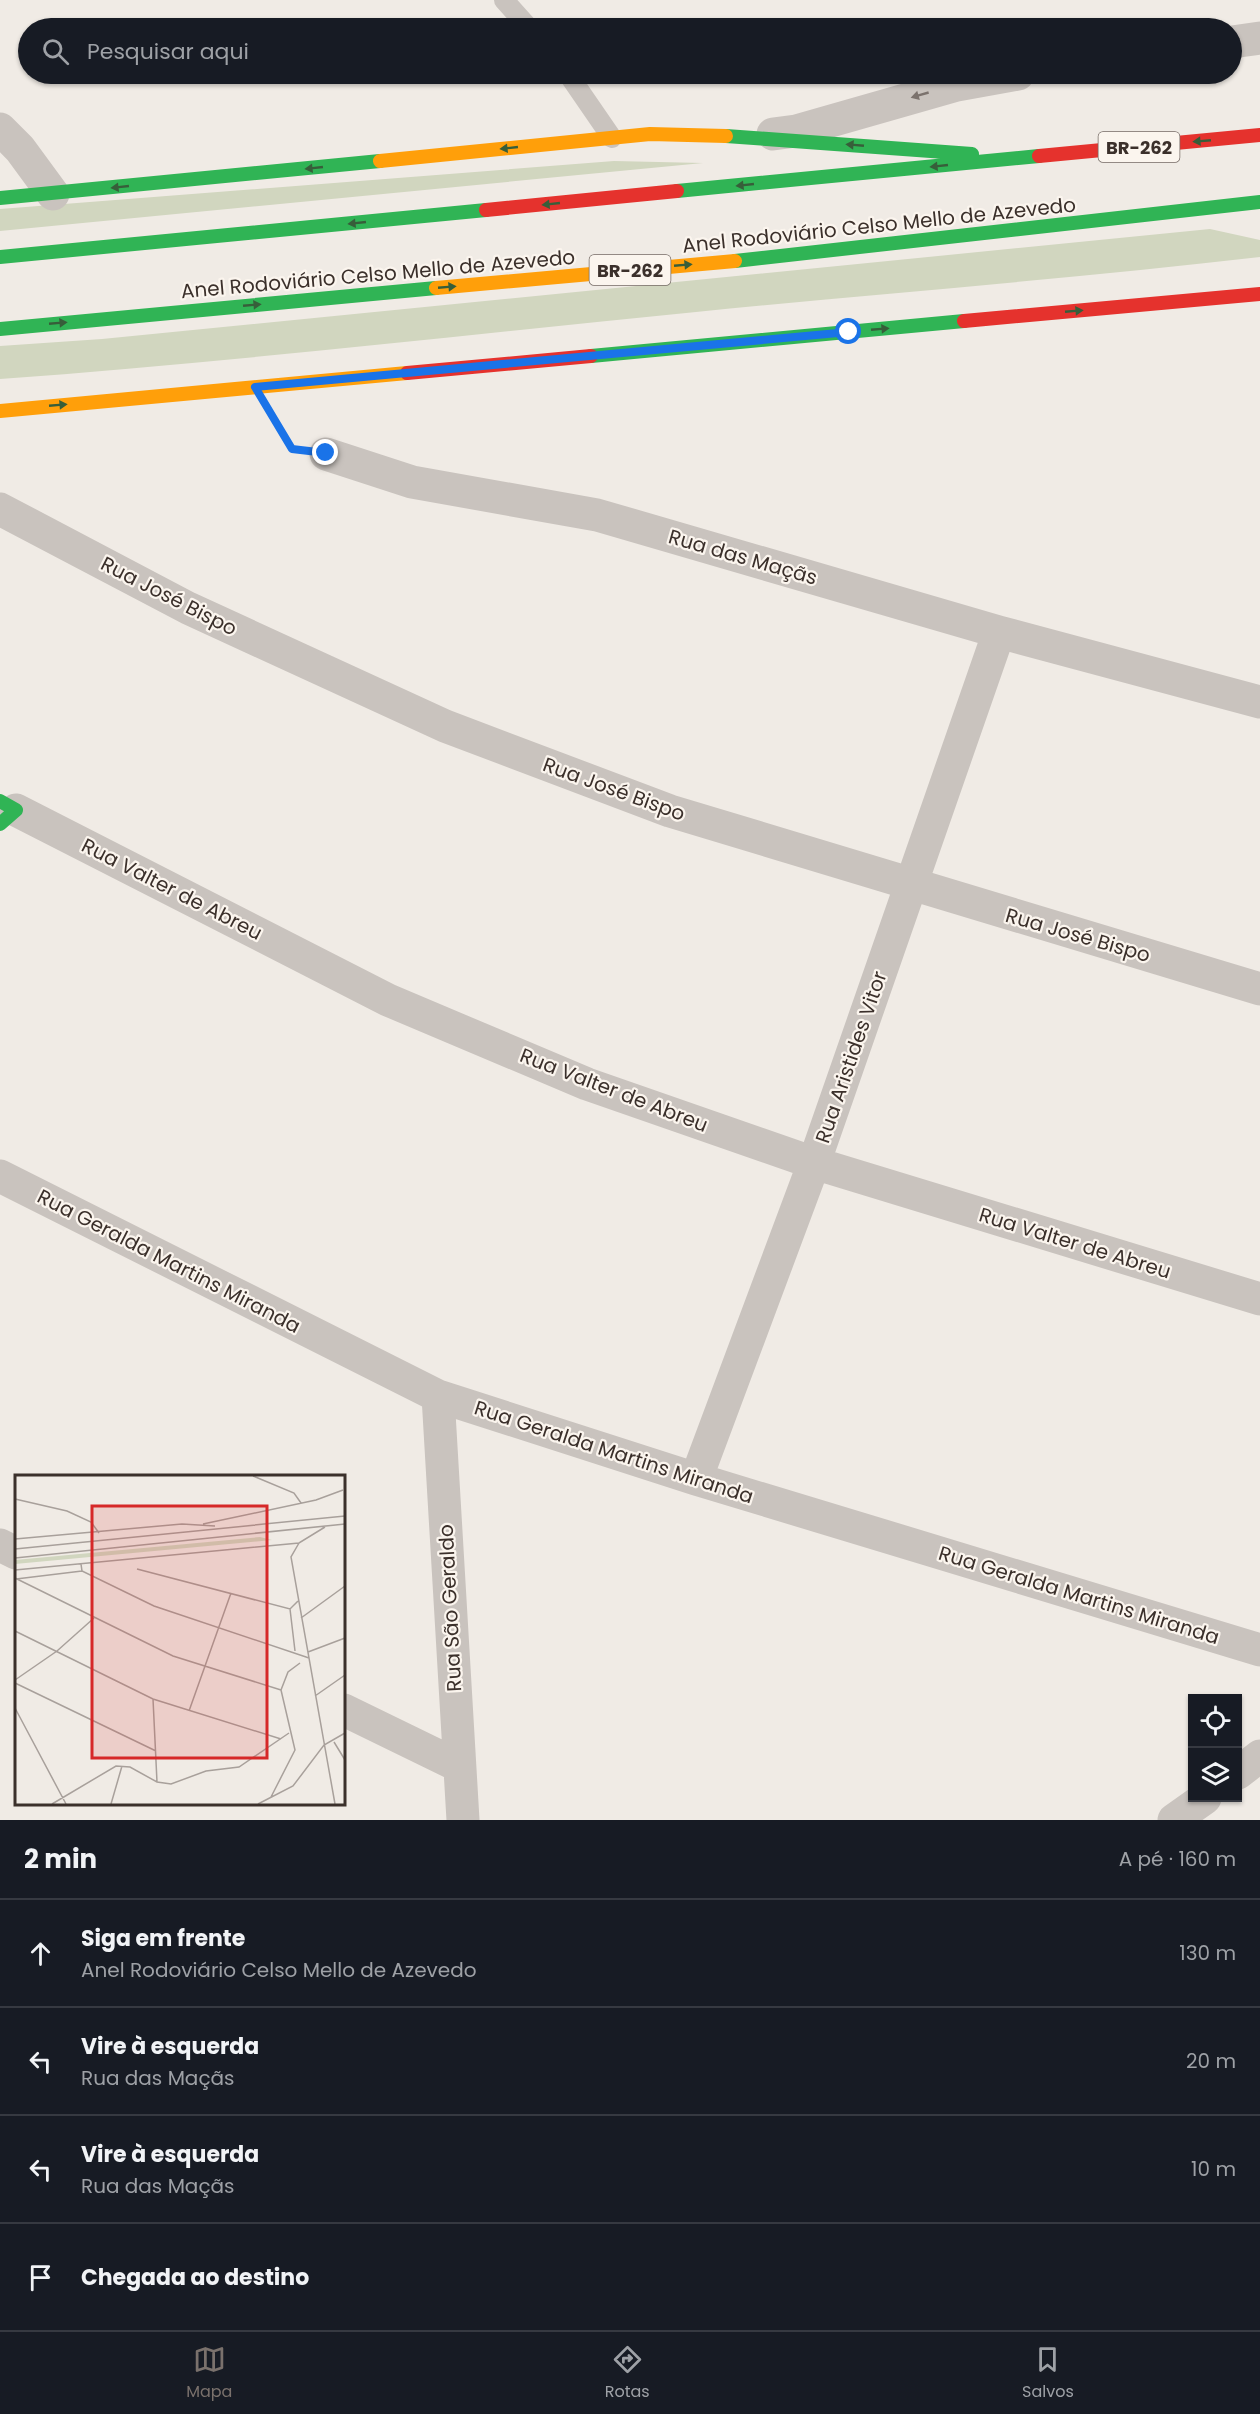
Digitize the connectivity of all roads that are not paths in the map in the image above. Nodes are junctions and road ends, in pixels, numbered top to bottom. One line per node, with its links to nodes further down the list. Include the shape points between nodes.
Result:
1 (504, 0): 2 (lane)
2 (520, 18)
3 (1260, 38): 4 (street)
4 (1242, 41)
5 (575, 84): 10 (lane)
6 (963, 84): 9 (street, one-way to 9, via 796,131)
7 (0, 129): 12 (street, via 21,149)
8 (1260, 135): 11 (main road, BR-262, one-way to 11)
9 (749, 136): 10 (main road, via 650,134); 11 (main road, one-way to 9)
10 (612, 138): 12 (main road, one-way to 12)
11 (1018, 158): 15 (main road, BR-262, one-way to 15)
12 (53, 194): 13 (main road)
13 (0, 198)
14 (1260, 202): 17 (main road, Anel Rodoviário Celso Mello de Azevedo / BR-262, one-way to 14, via 795,255)
15 (0, 257)
16 (1260, 294): 18 (main road, one-way to 16)
17 (0, 329)
18 (0, 411)
19 (326, 453): 21 (street, Rua das Maçãs, via 412,483 597,515)
20 (0, 509): 24 (street, Rua José Bispo, via 188,608 445,726 670,811)
21 (999, 632): 22 (street, Rua das Maçãs); 24 (street, Rua Aristides Vitor)
22 (1260, 702)
23 (5, 812): 26 (street, Rua Valter de Abreu, via 388,1000 587,1084)
24 (911, 886): 25 (street, Rua José Bispo); 26 (street, Rua Aristides Vitor)
25 (1260, 989)
26 (814, 1163): 28 (street, Rua Valter de Abreu); 30 (street, Rua Aristides Vitor)
27 (0, 1176): 29 (street, Rua Geralda Martins Miranda)
28 (1260, 1299)
29 (438, 1396): 30 (street, Rua Geralda Martins Miranda); 36 (street, Rua São Geraldo)
30 (696, 1479): 33 (street, Rua Geralda Martins Miranda)
31 (0, 1545): 32 (street)
32 (15, 1552)
33 (1260, 1650)
34 (345, 1710): 36 (street)
35 (1260, 1756): 37 (street)
36 (459, 1766): 39 (street, Rua São Geraldo)
37 (1242, 1770)
38 (1197, 1802): 40 (street)
39 (463, 1820)
40 (1174, 1820)

